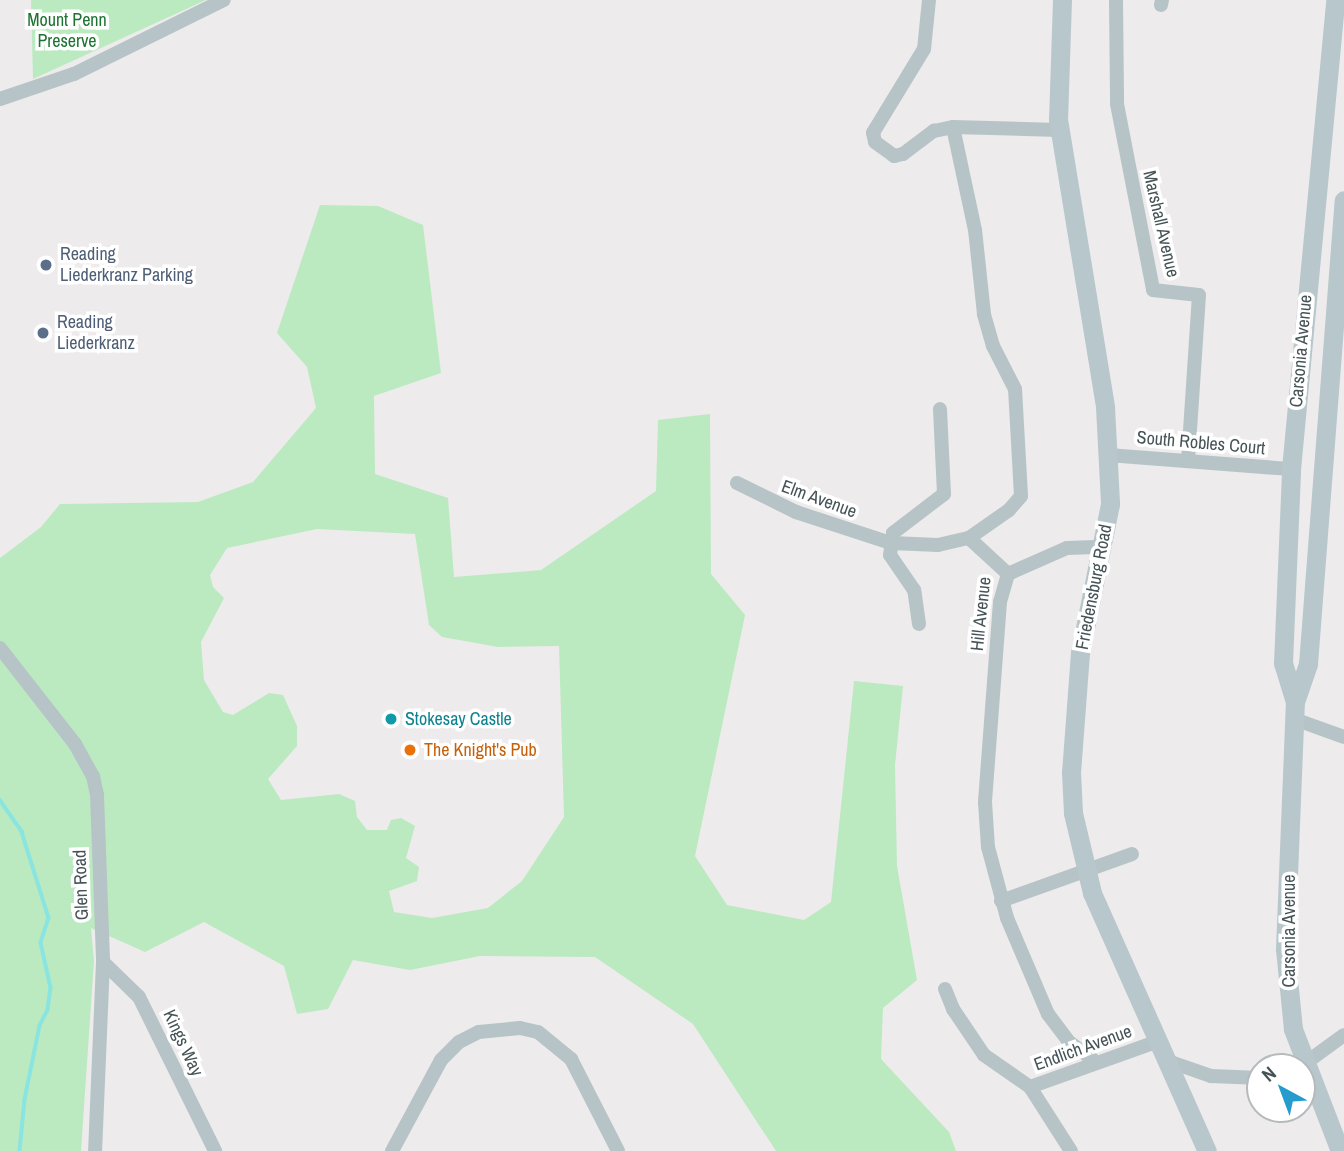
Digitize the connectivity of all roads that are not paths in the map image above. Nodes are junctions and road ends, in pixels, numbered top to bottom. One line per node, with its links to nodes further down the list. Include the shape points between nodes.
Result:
1 (224, 0): 6 (street, via 75,74)
2 (929, 0): 7 (street, via 924,49 873,133 875,142 888,154 903,154 934,131)
3 (1062, 0): 8 (street, Friedensburg Road)
4 (1116, 0): 13 (street, Marshall Avenue, via 1117,104 1153,290 1199,295)
5 (1335, 0): 14 (street, Carsonia Avenue)
6 (0, 99)
7 (953, 127): 8 (street); 16 (street, via 975,230 984,314 993,346 1015,388 1023,485 1009,510)
8 (1059, 130): 12 (street, Friedensburg Road, via 1105,407)
9 (1344, 200): 10 (street, Carsonia Avenue)
10 (1338, 316): 22 (street, Carsonia Avenue, via 1308,664)
11 (940, 409): 17 (street, via 944,495 893,533)
12 (1108, 455): 13 (street, South Robles Court); 18 (street, Friedensburg Road, via 1110,504)
13 (1188, 461): 14 (street, South Robles Court)
14 (1291, 469): 22 (street, Carsonia Avenue, via 1283,663)
15 (737, 483): 17 (street, Elm Avenue, via 805,516)
16 (969, 538): 17 (street, Elm Avenue, via 938,545); 19 (street, Hill Avenue)
17 (891, 543): 20 (street, via 890,555 918,601)
18 (1102, 547): 19 (street, via 1060,550); 25 (street, Friedensburg Road, via 1080,653 1072,733 1073,813)
19 (1008, 574): 26 (street, Hill Avenue, via 1000,602 985,802 988,847)
20 (919, 624)
21 (0, 648): 27 (street, Glen Road, via 75,744 93,776)
22 (1294, 710): 23 (street); 31 (street, Carsonia Avenue, via 1286,970)
23 (1344, 737)
24 (1132, 854): 25 (street)
25 (1087, 873): 26 (street); 30 (street, Friedensburg Road)
26 (1001, 901): 34 (street, Hill Avenue, via 1048,1014 1068,1041)
27 (103, 962): 38 (street, Glen Road); 39 (street, Kings Way, via 139,997)
28 (945, 989): 36 (street, Endlich Avenue, via 984,1055)
29 (1344, 1035): 32 (street)
30 (1156, 1042): 33 (street, Friedensburg Road); 34 (street, Endlich Avenue)
31 (1299, 1053)
32 (1316, 1056)
33 (1165, 1060): 35 (street, via 1211,1076); 43 (street, Friedensburg Road)
34 (1097, 1063): 36 (street, Endlich Avenue)
35 (1246, 1078)
36 (1030, 1087): 42 (street)
37 (1316, 1097): 44 (street, Carsonia Avenue)
38 (95, 1151)
39 (215, 1151)
40 (392, 1151): 41 (street, via 441,1060 459,1042 479,1032 520,1028 538,1032 571,1059)
41 (618, 1151)
42 (1071, 1151)
43 (1207, 1151)
44 (1340, 1151)

